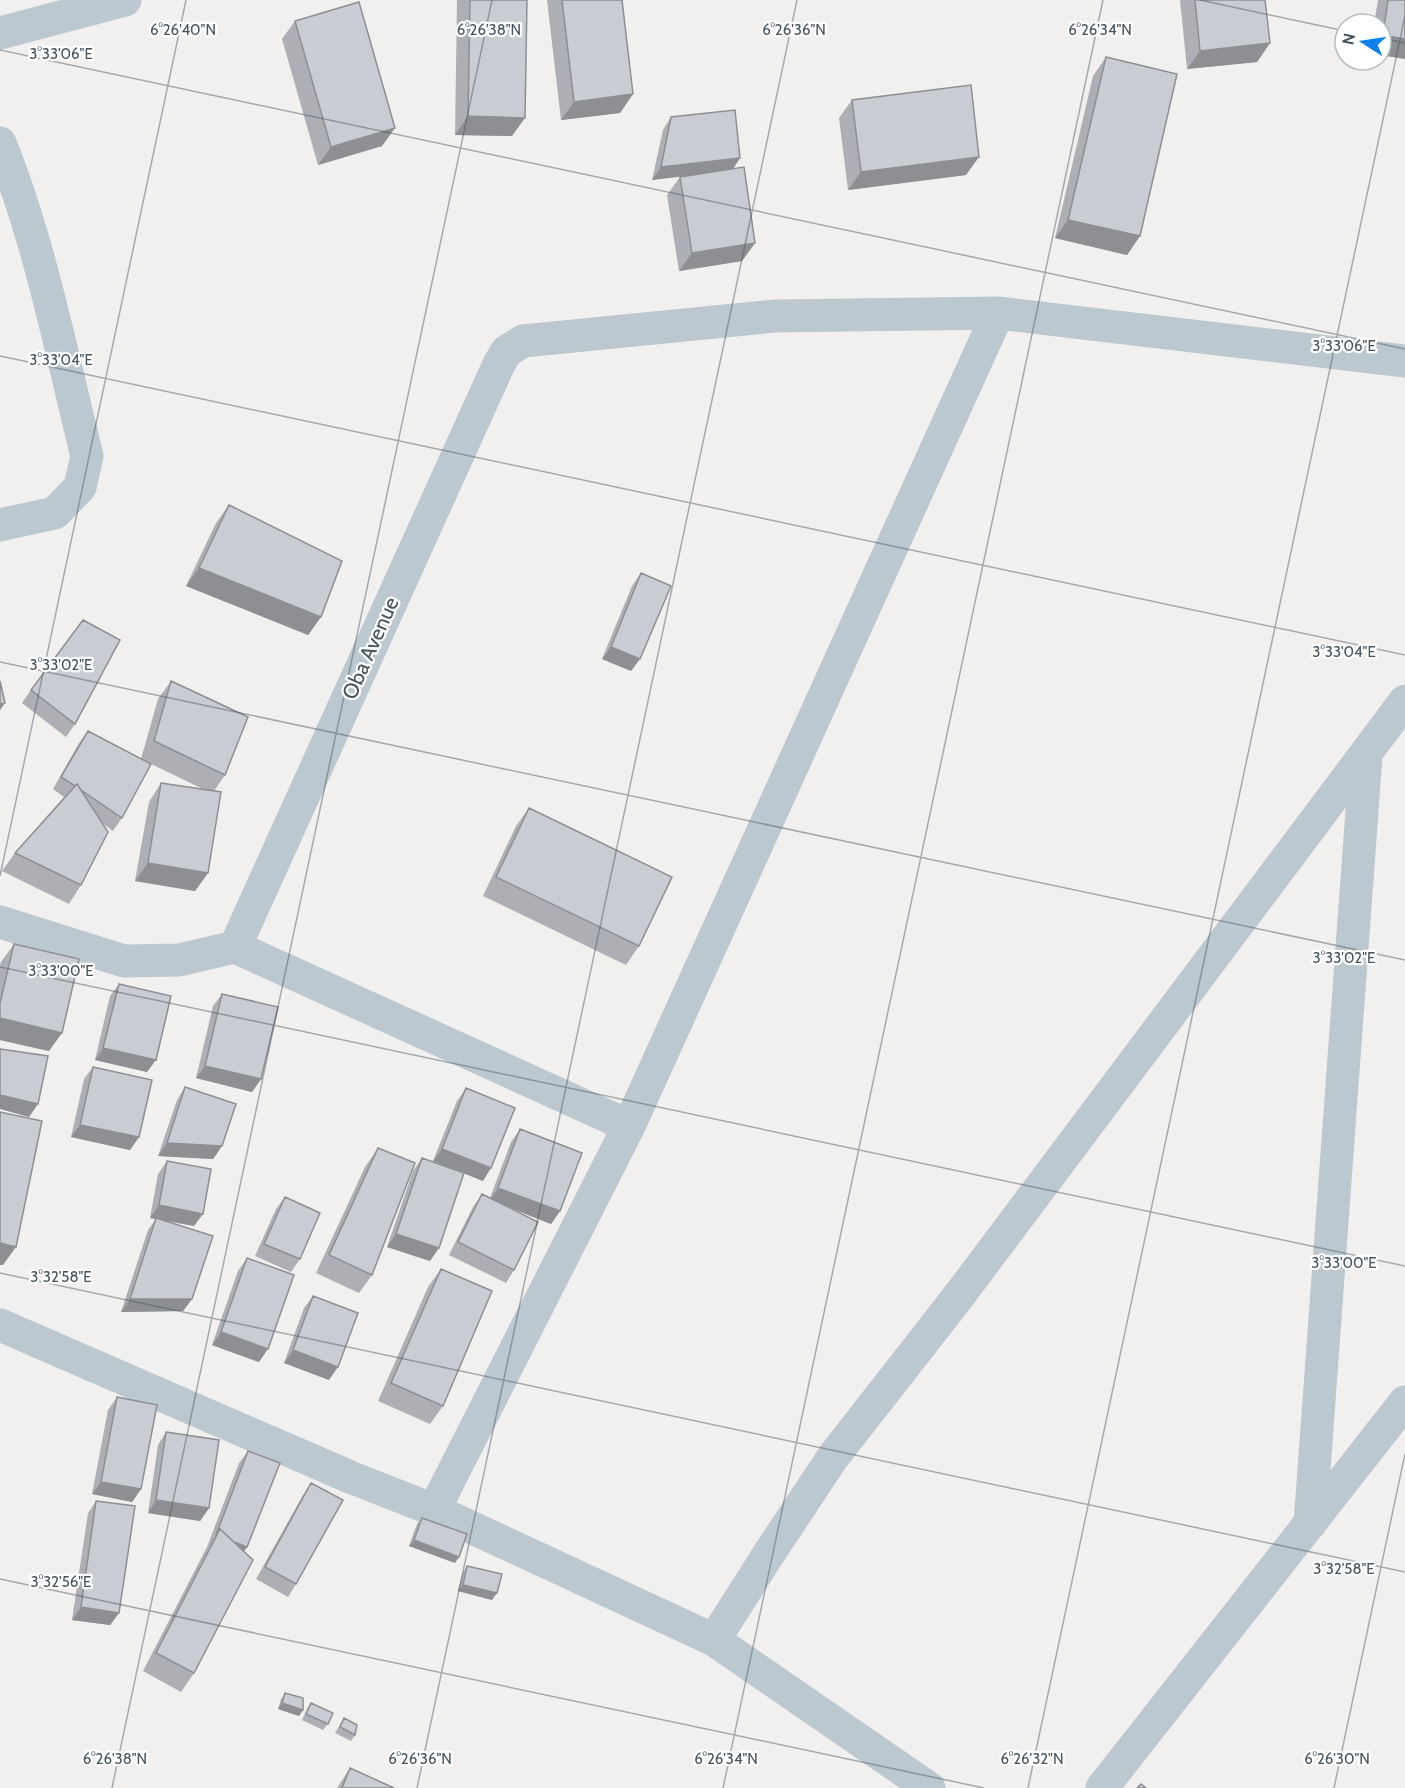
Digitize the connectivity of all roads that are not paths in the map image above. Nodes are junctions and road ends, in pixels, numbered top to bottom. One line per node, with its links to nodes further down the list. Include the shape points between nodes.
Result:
1 (125, 0): 2 (street)
2 (0, 33)
3 (0, 143): 6 (street, via 39,266 87,456 80,487 55,513)
4 (998, 313): 5 (street); 10 (street, Oba Avenue, via 775,316 523,341 507,351); 11 (street)
5 (1405, 361)
6 (0, 525)
7 (1405, 701): 8 (street)
8 (1366, 756): 15 (street); 16 (street, via 833,1456)
9 (0, 922): 10 (street, via 124,961 179,960)
10 (235, 947): 11 (street)
11 (629, 1126): 14 (street)
12 (0, 1325): 14 (street)
13 (1405, 1402): 15 (street)
14 (434, 1510): 16 (street)
15 (1310, 1524): 18 (street)
16 (714, 1640): 17 (street)
17 (929, 1788)
18 (1102, 1788)

